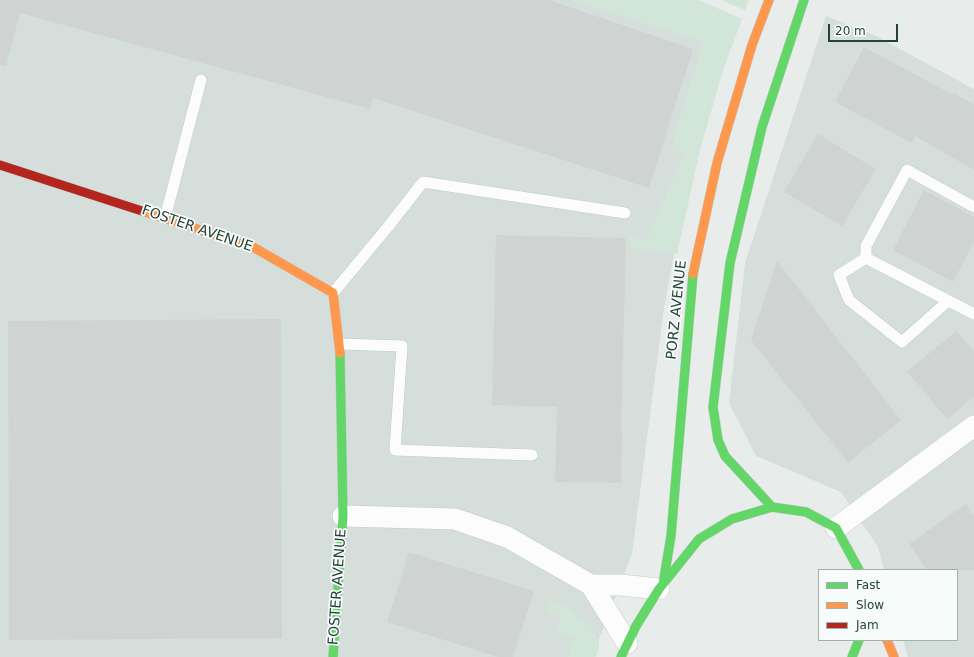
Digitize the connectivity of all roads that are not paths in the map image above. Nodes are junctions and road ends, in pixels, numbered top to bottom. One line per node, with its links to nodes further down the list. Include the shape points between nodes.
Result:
1 (769, 0): 20 (main road, PORZ AVENUE, via 752,45 717,163 692,280 671,536)
2 (804, 0): 15 (main road, via 762,127 730,263 713,407 718,440 725,456)
3 (201, 80): 7 (lane)
4 (0, 165): 7 (main road, FOSTER AVENUE)
5 (974, 207): 8 (lane, via 907,170 866,246)
6 (625, 213): 9 (lane, via 423,182)
7 (165, 218): 9 (main road, FOSTER AVENUE, via 253,247)
8 (866, 258): 10 (lane); 10 (lane, via 840,275 849,300 902,342)
9 (333, 293): 12 (main road, FOSTER AVENUE)
10 (948, 301): 11 (lane)
11 (973, 310)
12 (340, 344): 14 (lane, via 402,346 395,450); 16 (main road, FOSTER AVENUE)
13 (974, 426): 17 (street)
14 (532, 454)
15 (772, 507): 17 (main road, via 806,512); 20 (main road, via 732,519 699,539)
16 (343, 516): 19 (street, FOSTER AVENUE, via 455,519 507,537); 24 (main road, FOSTER AVENUE)
17 (836, 528): 18 (main road)
18 (858, 569)
19 (591, 585): 20 (street); 23 (street)
20 (661, 586): 23 (main road)
21 (859, 641): 25 (main road)
22 (887, 641): 26 (main road)
23 (624, 650)
24 (333, 657)
25 (852, 657)
26 (894, 657)

